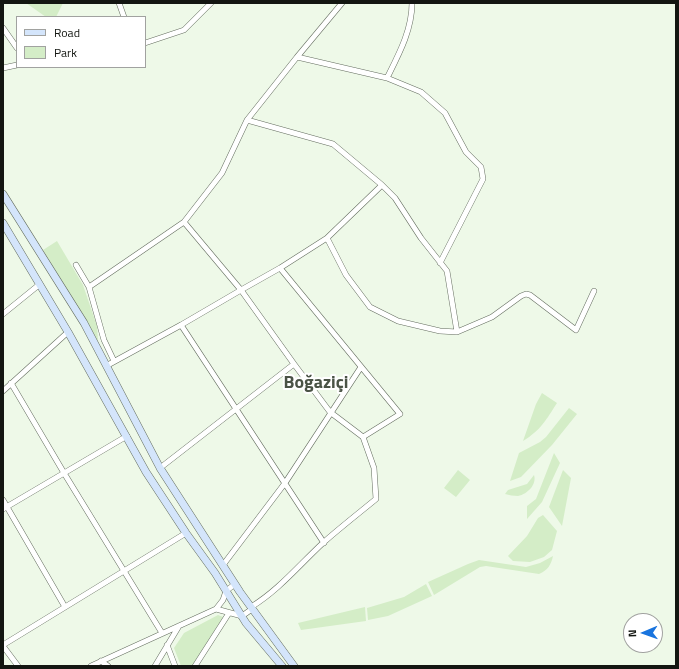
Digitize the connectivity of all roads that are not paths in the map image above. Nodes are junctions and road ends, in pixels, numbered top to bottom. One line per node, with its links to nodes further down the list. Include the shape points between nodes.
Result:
1 (119, 3): 5 (street)
2 (212, 3): 7 (street, via 184,30)
3 (342, 3): 9 (street)
4 (412, 3): 12 (street, via 412,16 403,45)
5 (124, 16)
6 (3, 28): 8 (street)
7 (146, 43)
8 (16, 47)
9 (297, 57): 12 (street); 13 (street)
10 (16, 65): 11 (street)
11 (3, 68)
12 (387, 78): 19 (street, via 421,92 445,113 466,152 481,167 483,179)
13 (247, 120): 14 (street, via 333,144); 16 (street, via 222,173)
14 (382, 185): 18 (street); 19 (street, via 395,198)
15 (3, 194): 32 (main road, via 84,323)
16 (184, 222): 23 (street); 24 (street)
17 (3, 223): 22 (main road)
18 (327, 238): 21 (street); 29 (street, via 346,275 370,307 398,321 440,331)
19 (440, 263): 29 (street, via 447,271)
20 (76, 265): 23 (street)
21 (280, 268): 24 (street); 33 (street)
22 (40, 284): 26 (street); 28 (main road)
23 (89, 287): 30 (street, via 104,340)
24 (241, 290): 27 (street); 31 (street)
25 (594, 291): 29 (street, via 576,330 526,294 492,317)
26 (3, 314)
27 (181, 325): 30 (street); 36 (street)
28 (68, 332): 34 (street); 38 (main road)
29 (457, 332)
30 (114, 361): 32 (street)
31 (294, 364): 36 (street); 37 (street)
32 (106, 366): 40 (main road)
33 (361, 367): 37 (street); 39 (street, via 400,414)
34 (11, 383): 35 (street); 41 (street)
35 (3, 390)
36 (237, 409): 40 (street); 42 (street)
37 (330, 412): 39 (street); 42 (street)
38 (127, 436): 41 (street); 45 (main road, via 146,472)
39 (363, 437): 46 (street, via 374,468 376,499)
40 (160, 468): 47 (main road)
41 (64, 474): 44 (street); 48 (street)
42 (284, 483): 46 (street); 47 (street)
43 (3, 500): 44 (street)
44 (5, 508): 51 (street)
45 (186, 533): 48 (street); 50 (main road)
46 (324, 543): 52 (street, via 277,588)
47 (223, 565): 49 (main road)
48 (124, 570): 51 (street); 57 (street)
49 (235, 584): 50 (street); 52 (main road)
50 (226, 591): 53 (street, via 224,600); 55 (main road)
51 (65, 607): 59 (street)
52 (251, 608): 55 (street); 68 (main road)
53 (216, 609): 54 (street); 56 (street)
54 (229, 613): 55 (street); 66 (street)
55 (242, 616): 67 (main road)
56 (179, 625): 57 (street); 58 (street)
57 (162, 633): 60 (street)
58 (167, 644): 64 (street); 65 (street)
59 (3, 645): 61 (street)
60 (101, 662): 62 (street); 63 (street)
61 (18, 666)
62 (91, 666)
63 (108, 666)
64 (154, 666)
65 (175, 666)
66 (195, 666)
67 (282, 666)
68 (294, 666)

